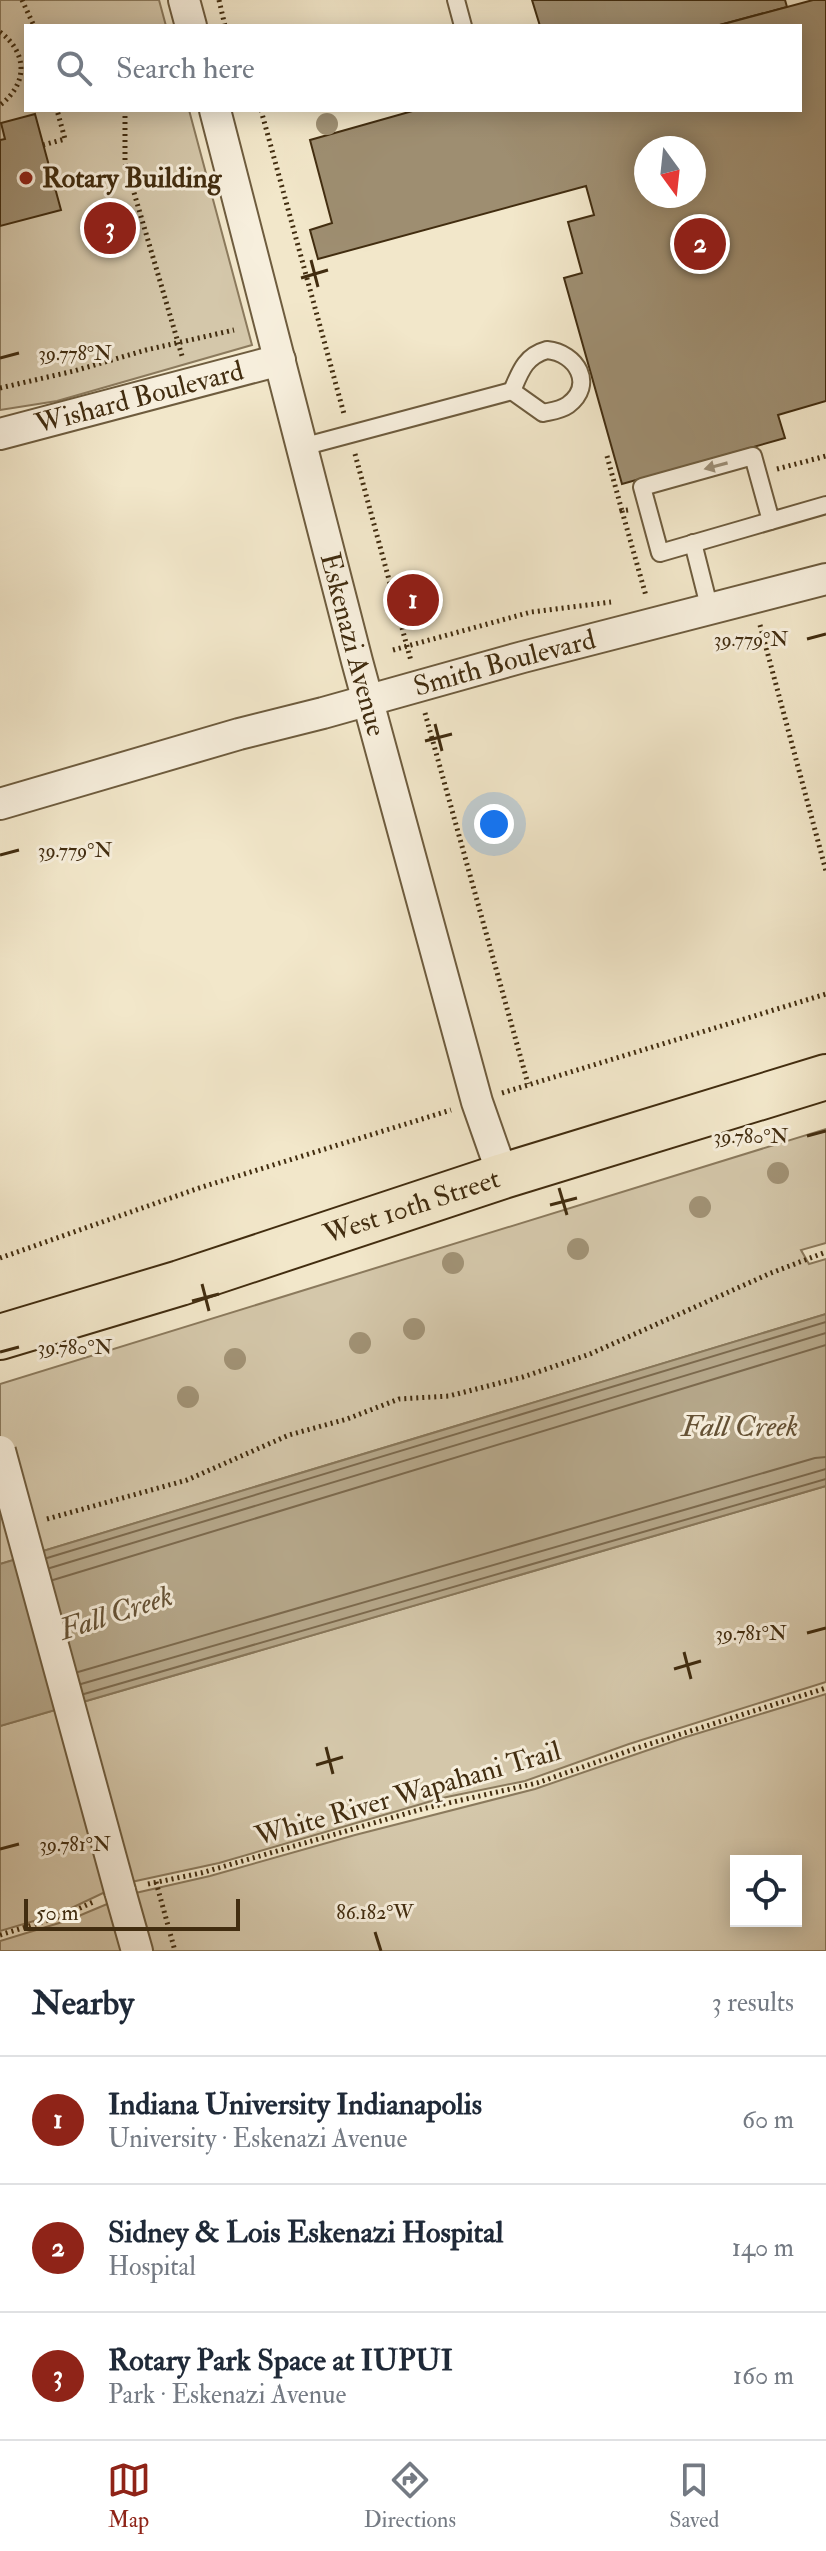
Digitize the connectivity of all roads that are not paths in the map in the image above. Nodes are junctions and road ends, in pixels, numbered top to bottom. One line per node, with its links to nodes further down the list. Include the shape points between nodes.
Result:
1 (184, 0): 3 (street)
2 (456, 0): 4 (lane)
3 (190, 24)
4 (462, 24)
5 (216, 112): 6 (street, Eskenazi Avenue)
6 (280, 360): 8 (street, Wishard Boulevard); 9 (street, Eskenazi Avenue)
7 (512, 391): 7 (lane, via 543,413 560,409 579,389 578,370 566,355 537,353 522,367); 9 (lane)
8 (0, 434)
9 (302, 447): 15 (street, Eskenazi Avenue)
10 (826, 505): 11 (lane)
11 (771, 521): 12 (lane); 12 (lane, one-way to 12, via 753,456 642,487 660,553)
12 (693, 543): 14 (lane)
13 (826, 579): 14 (street, Smith Boulevard, via 753,599)
14 (707, 596): 15 (street, Smith Boulevard)
15 (368, 700): 16 (street, Smith Boulevard); 18 (street, Eskenazi Avenue, via 477,1102)
16 (0, 804)
17 (826, 1077): 18 (main road, West 10th Street)
18 (503, 1176): 19 (main road, West 10th Street)
19 (0, 1337)
20 (0, 1451): 21 (street, bridge)
21 (137, 1951)

